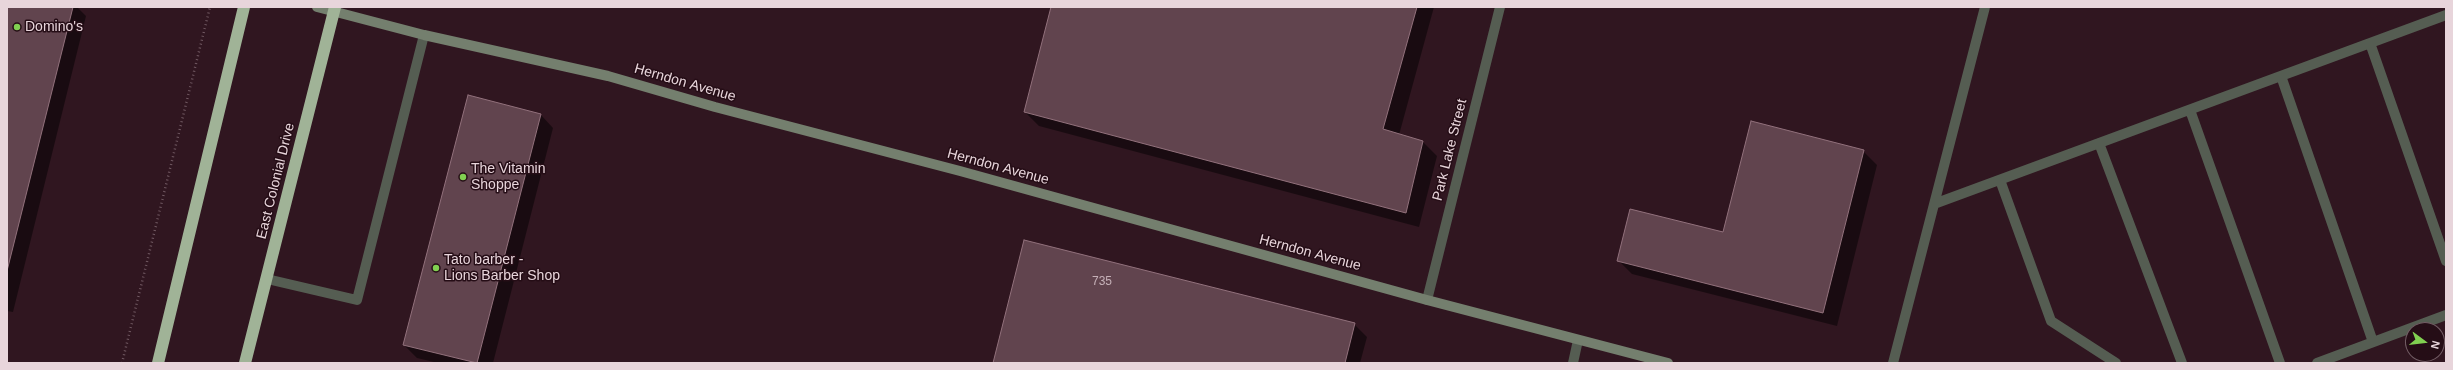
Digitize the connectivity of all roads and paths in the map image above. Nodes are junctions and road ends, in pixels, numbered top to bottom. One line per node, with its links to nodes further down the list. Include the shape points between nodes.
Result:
1 (210, 7): 21 (path)
2 (244, 7): 22 (highway)
3 (317, 7): 6 (street, Herndon Avenue)
4 (1500, 7): 17 (street, Park Lake Street)
5 (1985, 7): 14 (street)
6 (335, 9): 8 (street, Herndon Avenue); 16 (highway, East Colonial Drive)
7 (2446, 15): 9 (street)
8 (424, 35): 16 (street, via 357,300); 17 (street, Herndon Avenue, via 608,76 715,107 960,170)
9 (2370, 43): 10 (street); 15 (street)
10 (2281, 76): 11 (street); 20 (street)
11 (2190, 110): 12 (street); 29 (street)
12 (2099, 143): 13 (street); 28 (street)
13 (2000, 180): 14 (street); 27 (street, via 2051,321)
14 (1934, 204): 26 (street)
15 (2446, 261)
16 (267, 279): 23 (highway, East Colonial Drive)
17 (1427, 300): 19 (street, Herndon Avenue)
18 (2446, 315): 20 (street)
19 (1578, 340): 24 (street); 25 (street, Herndon Avenue)
20 (2373, 342): 30 (street)
21 (122, 363)
22 (158, 363)
23 (245, 363)
24 (1573, 363)
25 (1668, 363)
26 (1893, 363)
27 (2116, 363)
28 (2182, 363)
29 (2280, 363)
30 (2317, 363)

